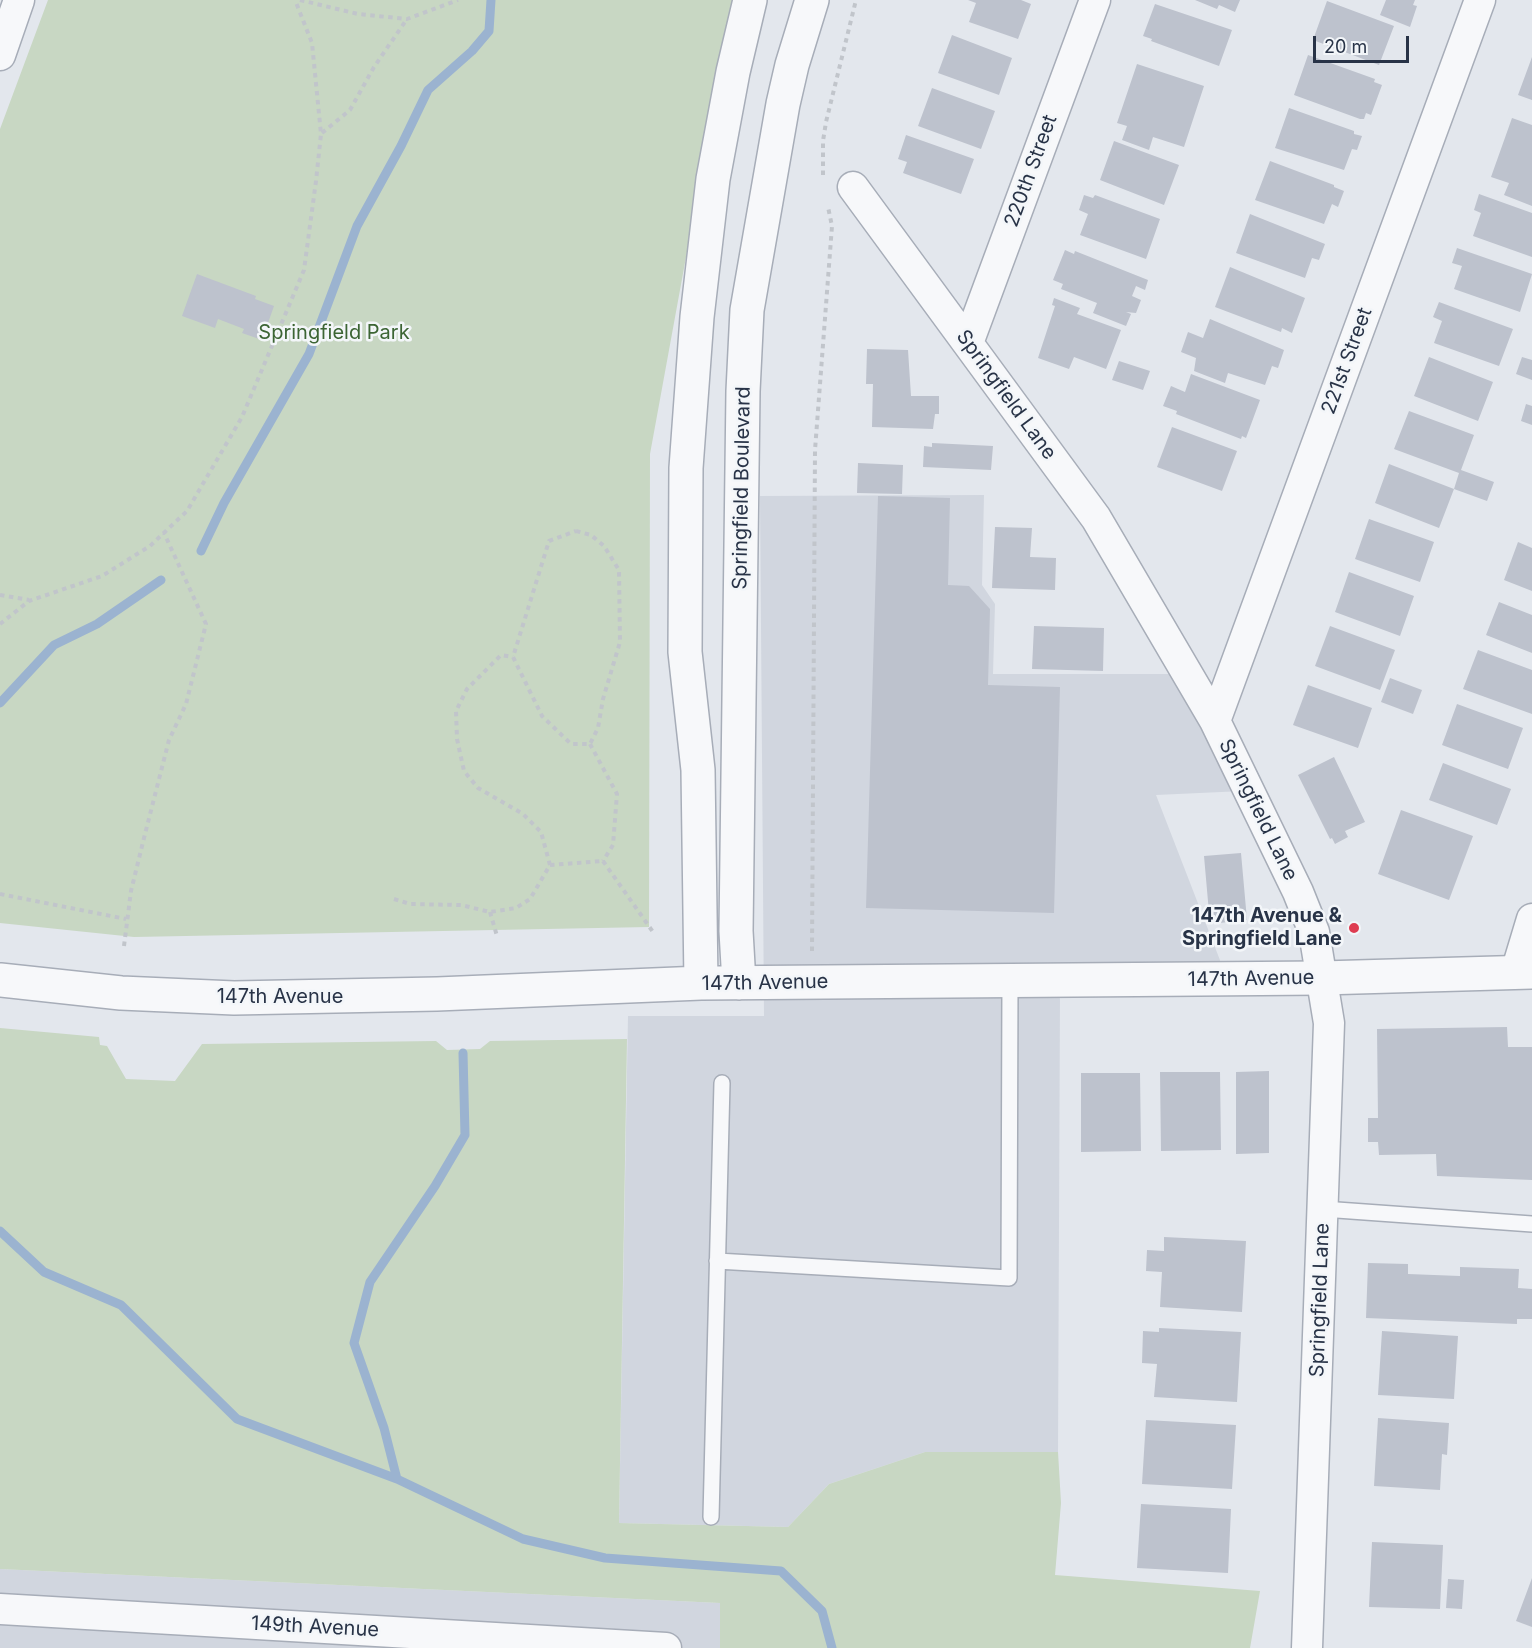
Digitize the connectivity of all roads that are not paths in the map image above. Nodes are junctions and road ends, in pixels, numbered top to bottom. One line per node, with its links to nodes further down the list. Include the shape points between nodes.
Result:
1 (19, 0): 6 (street)
2 (750, 0): 15 (street, via 713,179 697,317 686,468 685,652 698,770)
3 (812, 0): 16 (street, Springfield Boulevard, via 783,104 747,310 736,931)
4 (1095, 0): 8 (street, 220th Street)
5 (1480, 0): 9 (street, 221st Street)
6 (0, 55)
7 (838, 186): 8 (street, Springfield Lane)
8 (968, 343): 9 (street, Springfield Lane, via 1096,518)
9 (1215, 721): 12 (street, Springfield Lane, via 1298,892 1314,932)
10 (1532, 920): 11 (street)
11 (1524, 972): 12 (street, 147th Avenue)
12 (1322, 978): 14 (street, 147th Avenue); 18 (street, Springfield Lane, via 1329,1023)
13 (0, 980): 15 (street, 147th Avenue, via 121,993 234,998)
14 (1010, 981): 16 (street, 147th Avenue); 20 (lane, via 1009,1278)
15 (701, 983): 16 (street, 147th Avenue)
16 (739, 983)
17 (722, 1083): 20 (lane)
18 (1323, 1209): 19 (lane); 25 (street, Springfield Lane)
19 (1532, 1224)
20 (717, 1261): 21 (lane)
21 (711, 1517)
22 (0, 1609): 23 (street, 149th Avenue)
23 (520, 1643): 24 (street, 149th Avenue)
24 (666, 1648)
25 (1307, 1648)

